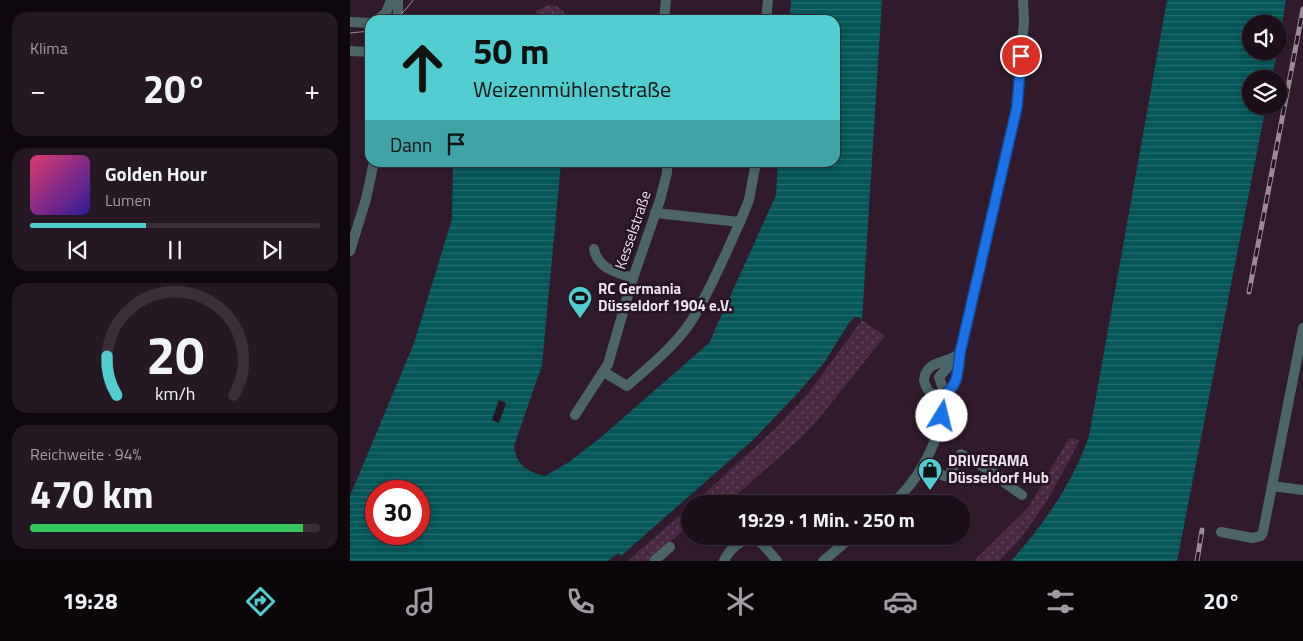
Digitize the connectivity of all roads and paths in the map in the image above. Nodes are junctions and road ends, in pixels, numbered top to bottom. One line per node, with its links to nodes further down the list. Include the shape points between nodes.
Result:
1 (391, 0): 6 (street)
2 (398, 0): 7 (street)
3 (666, 0): 8 (street)
4 (768, 0): 9 (street)
5 (1023, 0): 23 (street, via 1017,107)
6 (383, 15)
7 (398, 15)
8 (664, 15)
9 (766, 15)
10 (350, 22): 11 (street)
11 (365, 23)
12 (350, 51): 13 (street)
13 (365, 52)
14 (373, 167): 20 (street)
15 (667, 167): 17 (street, Kesselstraße)
16 (755, 167): 18 (street)
17 (655, 213): 18 (street); 21 (street, Kesselstraße)
18 (740, 222): 24 (street, via 691,321 658,359 627,386)
19 (594, 249): 21 (street, via 602,265)
20 (350, 250)
21 (632, 278): 24 (street, Kesselstraße)
22 (1303, 328): 28 (street)
23 (960, 353): 25 (street, via 954,384); 25 (street, via 939,376); 25 (street, via 955,358 932,365 924,376 930,393)
24 (604, 372): 26 (street, Kesselstraße)
25 (944, 394): 27 (street, via 946,402 939,430)
26 (575, 415)
27 (923, 466): 30 (street); 31 (street, via 948,477 961,454 1003,478)
28 (1272, 486): 29 (street); 32 (street, via 1261,536 1252,538)
29 (1303, 490)
30 (901, 495)
31 (1022, 495)
32 (1221, 532)
33 (842, 545): 38 (street)
34 (670, 547): 35 (street)
35 (654, 561)
36 (724, 561): 37 (street, via 740,543 753,539 760,542)
37 (777, 561)
38 (823, 561)

